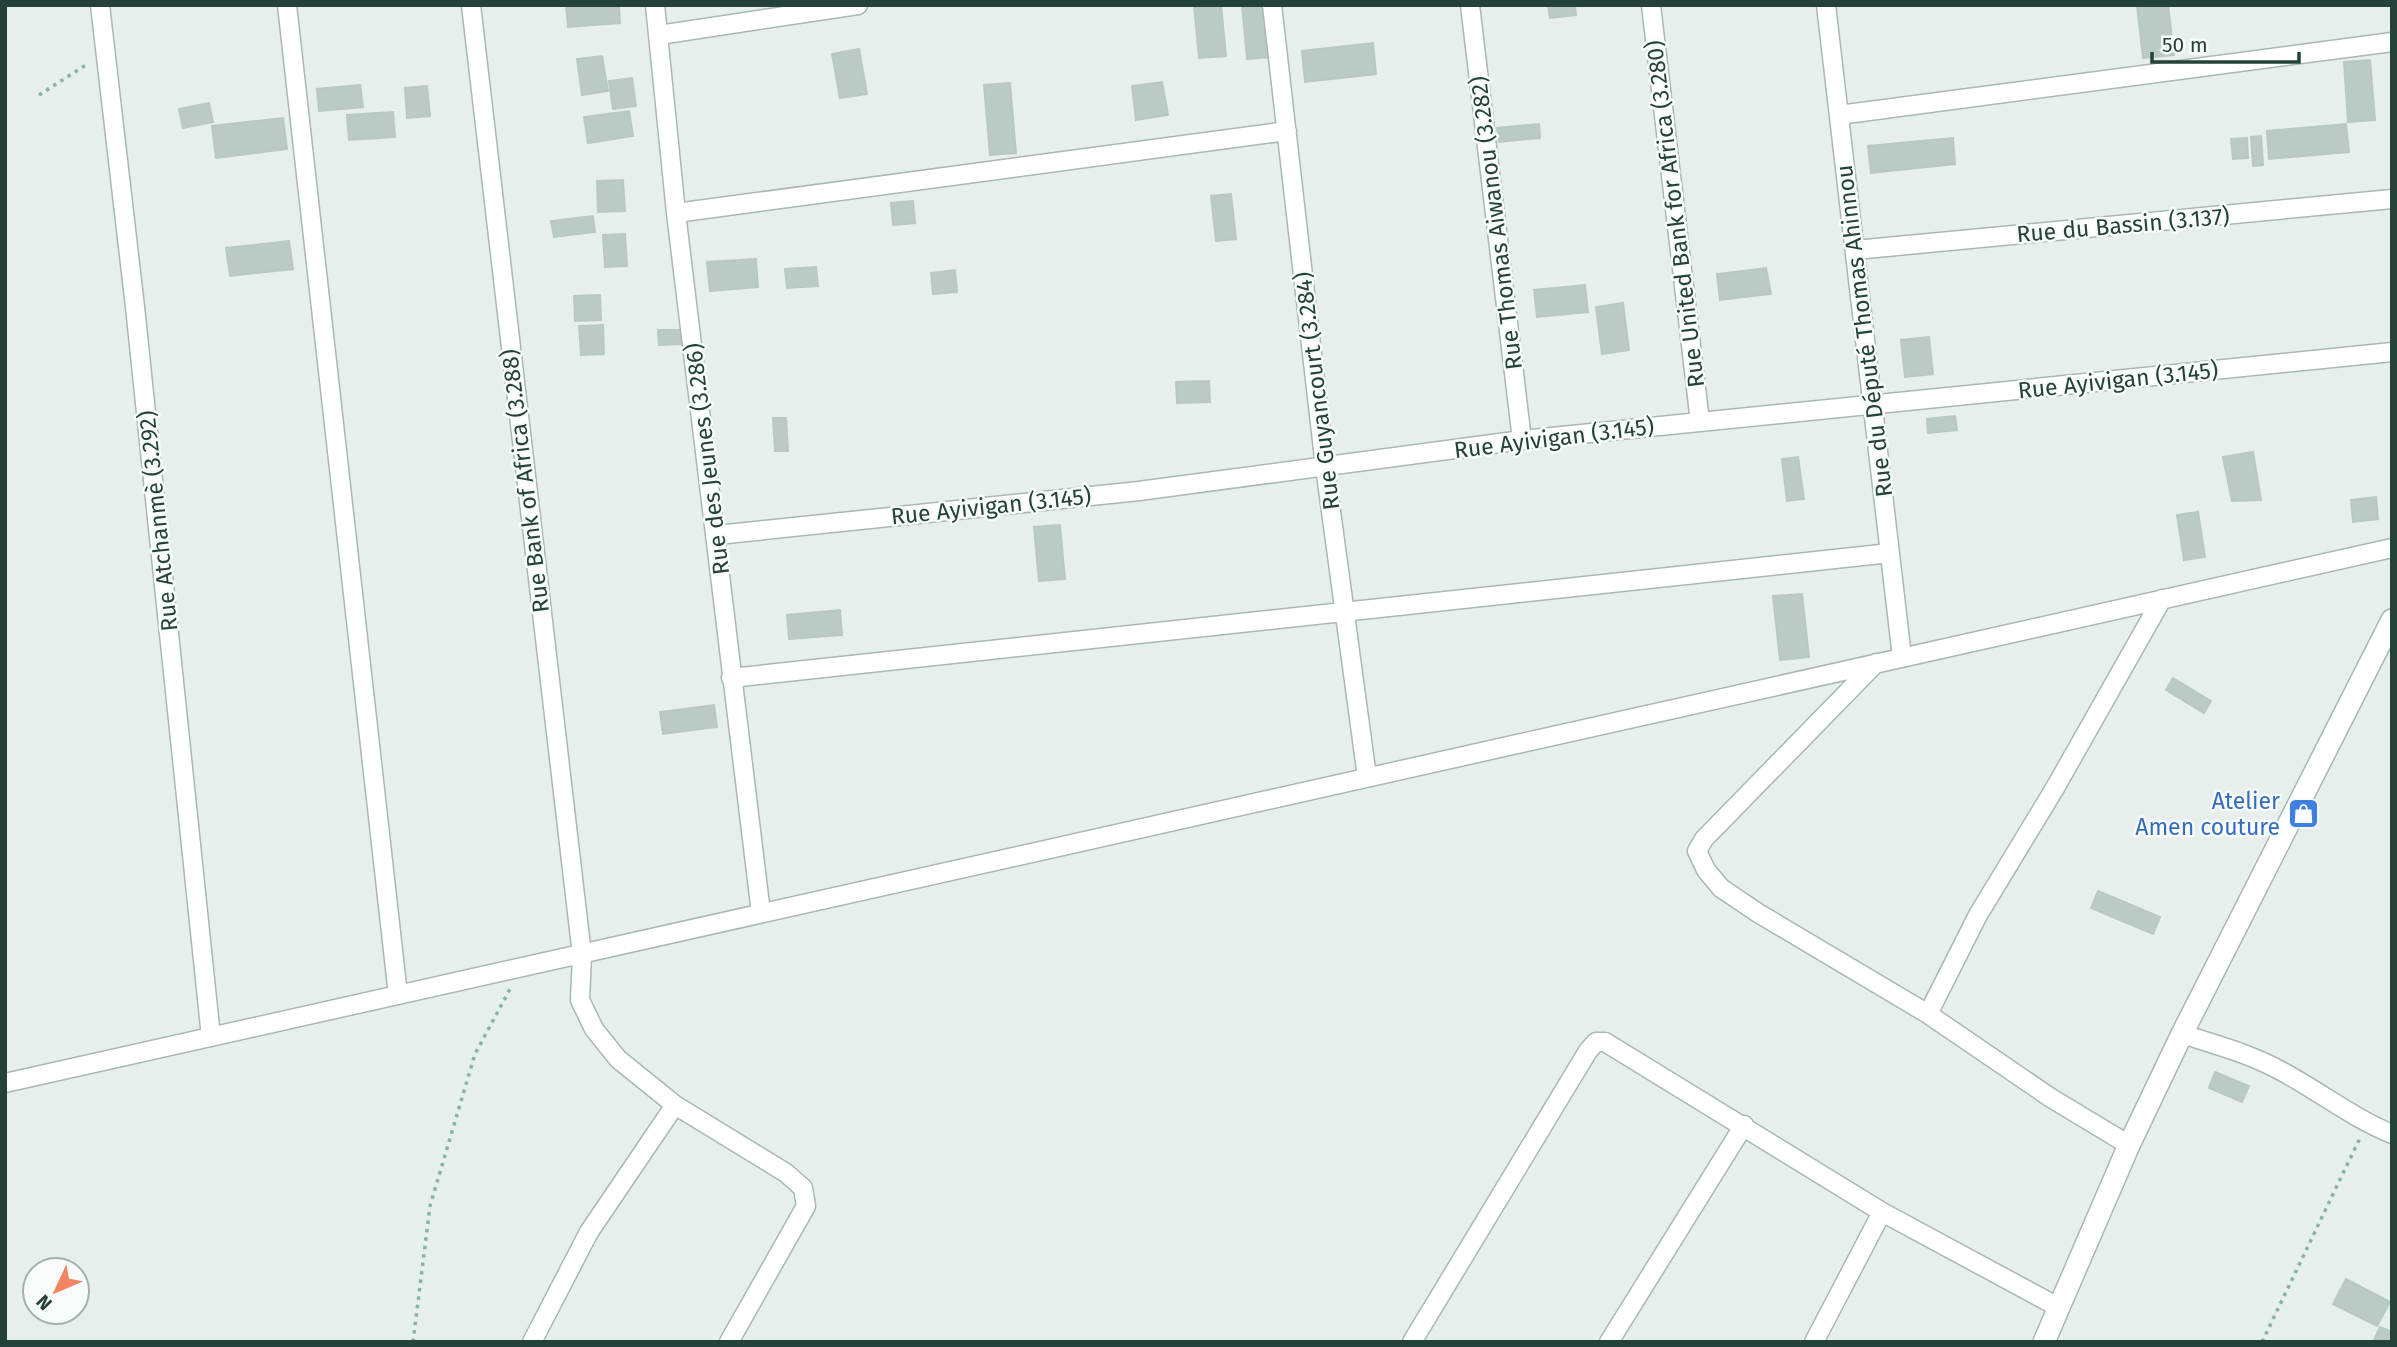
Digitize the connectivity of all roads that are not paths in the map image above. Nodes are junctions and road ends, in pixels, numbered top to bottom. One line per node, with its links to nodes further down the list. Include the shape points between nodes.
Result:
1 (100, 5): 37 (street, Rue Atchanmè (3.292))
2 (287, 5): 34 (street)
3 (471, 5): 33 (street, Rue Bank of Africa (3.288))
4 (655, 5): 10 (street, Rue des Jeunes (3.286))
5 (858, 5): 10 (street)
6 (1272, 5): 13 (street, Rue Guyancourt (3.284))
7 (1470, 5): 20 (street, Rue Thomas Aiwanou (3.282))
8 (1651, 5): 19 (street, Rue United Bank for Africa (3.280))
9 (1826, 5): 12 (street, Rue du Député Thomas Ahinnou)
10 (659, 35): 15 (street, Rue des Jeunes (3.286))
11 (2392, 43): 12 (street)
12 (1839, 115): 16 (street, Rue du Député Thomas Ahinnou)
13 (1287, 131): 15 (street); 21 (street, Rue Guyancourt (3.284))
14 (2392, 199): 16 (street, Rue du Bassin (3.137))
15 (676, 213): 22 (street, Rue des Jeunes (3.286))
16 (1854, 250): 18 (street, Rue du Député Thomas Ahinnou)
17 (2392, 352): 18 (street, Rue Ayivigan (3.145))
18 (1872, 404): 19 (street, Rue Ayivigan (3.145)); 24 (street, Rue du Député Thomas Ahinnou)
19 (1700, 422): 20 (street, Rue Ayivigan (3.145))
20 (1522, 440): 21 (street, Rue Ayivigan (3.145))
21 (1325, 467): 22 (street, Rue Ayivigan (3.145)); 26 (street, Rue Guyancourt (3.284))
22 (717, 535): 30 (street, Rue des Jeunes (3.286))
23 (2392, 548): 25 (street)
24 (1890, 553): 26 (street); 28 (street, Rue du Député Thomas Ahinnou)
25 (2162, 598): 28 (street); 35 (street, via 1978,915)
26 (1345, 612): 30 (street); 31 (street, Rue Guyancourt (3.284))
27 (2392, 620): 36 (street)
28 (1902, 657): 29 (street)
29 (1877, 663): 31 (street); 35 (street, via 1714,829 1697,852 1706,870 1730,894)
30 (731, 678): 32 (street, Rue des Jeunes (3.286))
31 (1367, 777): 32 (street)
32 (761, 913): 33 (street)
33 (582, 956): 34 (street); 39 (street, Rue Bank of Africa (3.288), via 580,1000 594,1029 618,1059)
34 (398, 995): 37 (street)
35 (1928, 1014): 42 (street)
36 (2182, 1034): 41 (street, via 2260,1060); 42 (street)
37 (211, 1037): 38 (street)
38 (5, 1083)
39 (675, 1105): 45 (street, via 589,1232); 46 (street, Rue Bank of Africa (3.288), via 803,1188 806,1206)
40 (1744, 1125): 43 (street); 47 (street, via 1605,1042 1596,1042); 48 (street)
41 (2392, 1134)
42 (2129, 1145): 44 (street)
43 (1882, 1212): 44 (street); 49 (street)
44 (2058, 1307): 50 (street)
45 (532, 1342)
46 (729, 1342)
47 (1412, 1342)
48 (1609, 1342)
49 (1814, 1342)
50 (2044, 1342)

